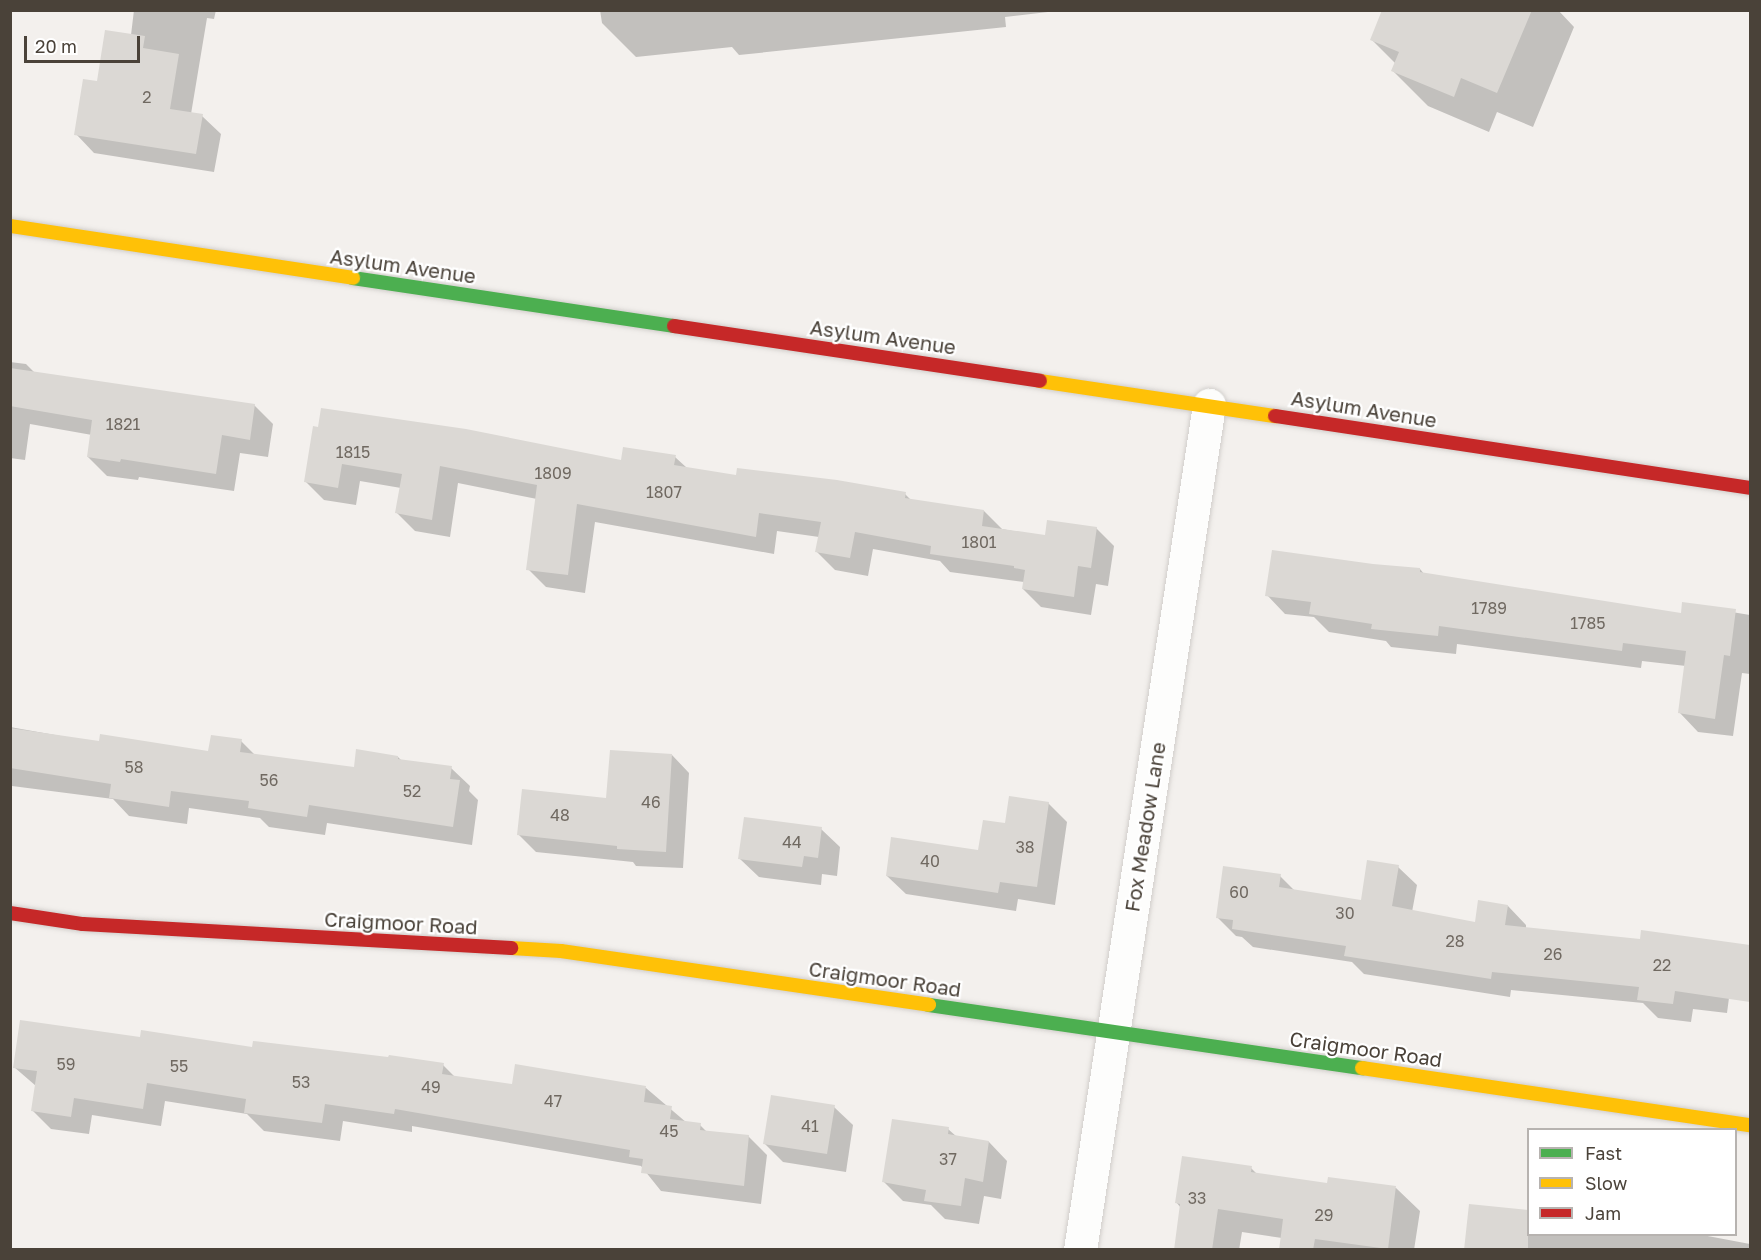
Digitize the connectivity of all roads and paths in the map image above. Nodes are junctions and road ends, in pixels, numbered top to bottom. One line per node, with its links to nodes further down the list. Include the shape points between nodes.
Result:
1 (10, 226): 2 (main road, Asylum Avenue)
2 (1209, 405): 3 (main road, Asylum Avenue); 5 (street, Fox Meadow Lane)
3 (1750, 488)
4 (10, 913): 5 (main road, Craigmoor Road, via 83,924 561,951)
5 (1115, 1032): 6 (main road, Craigmoor Road); 7 (street, Fox Meadow Lane)
6 (1750, 1125)
7 (1080, 1250)

